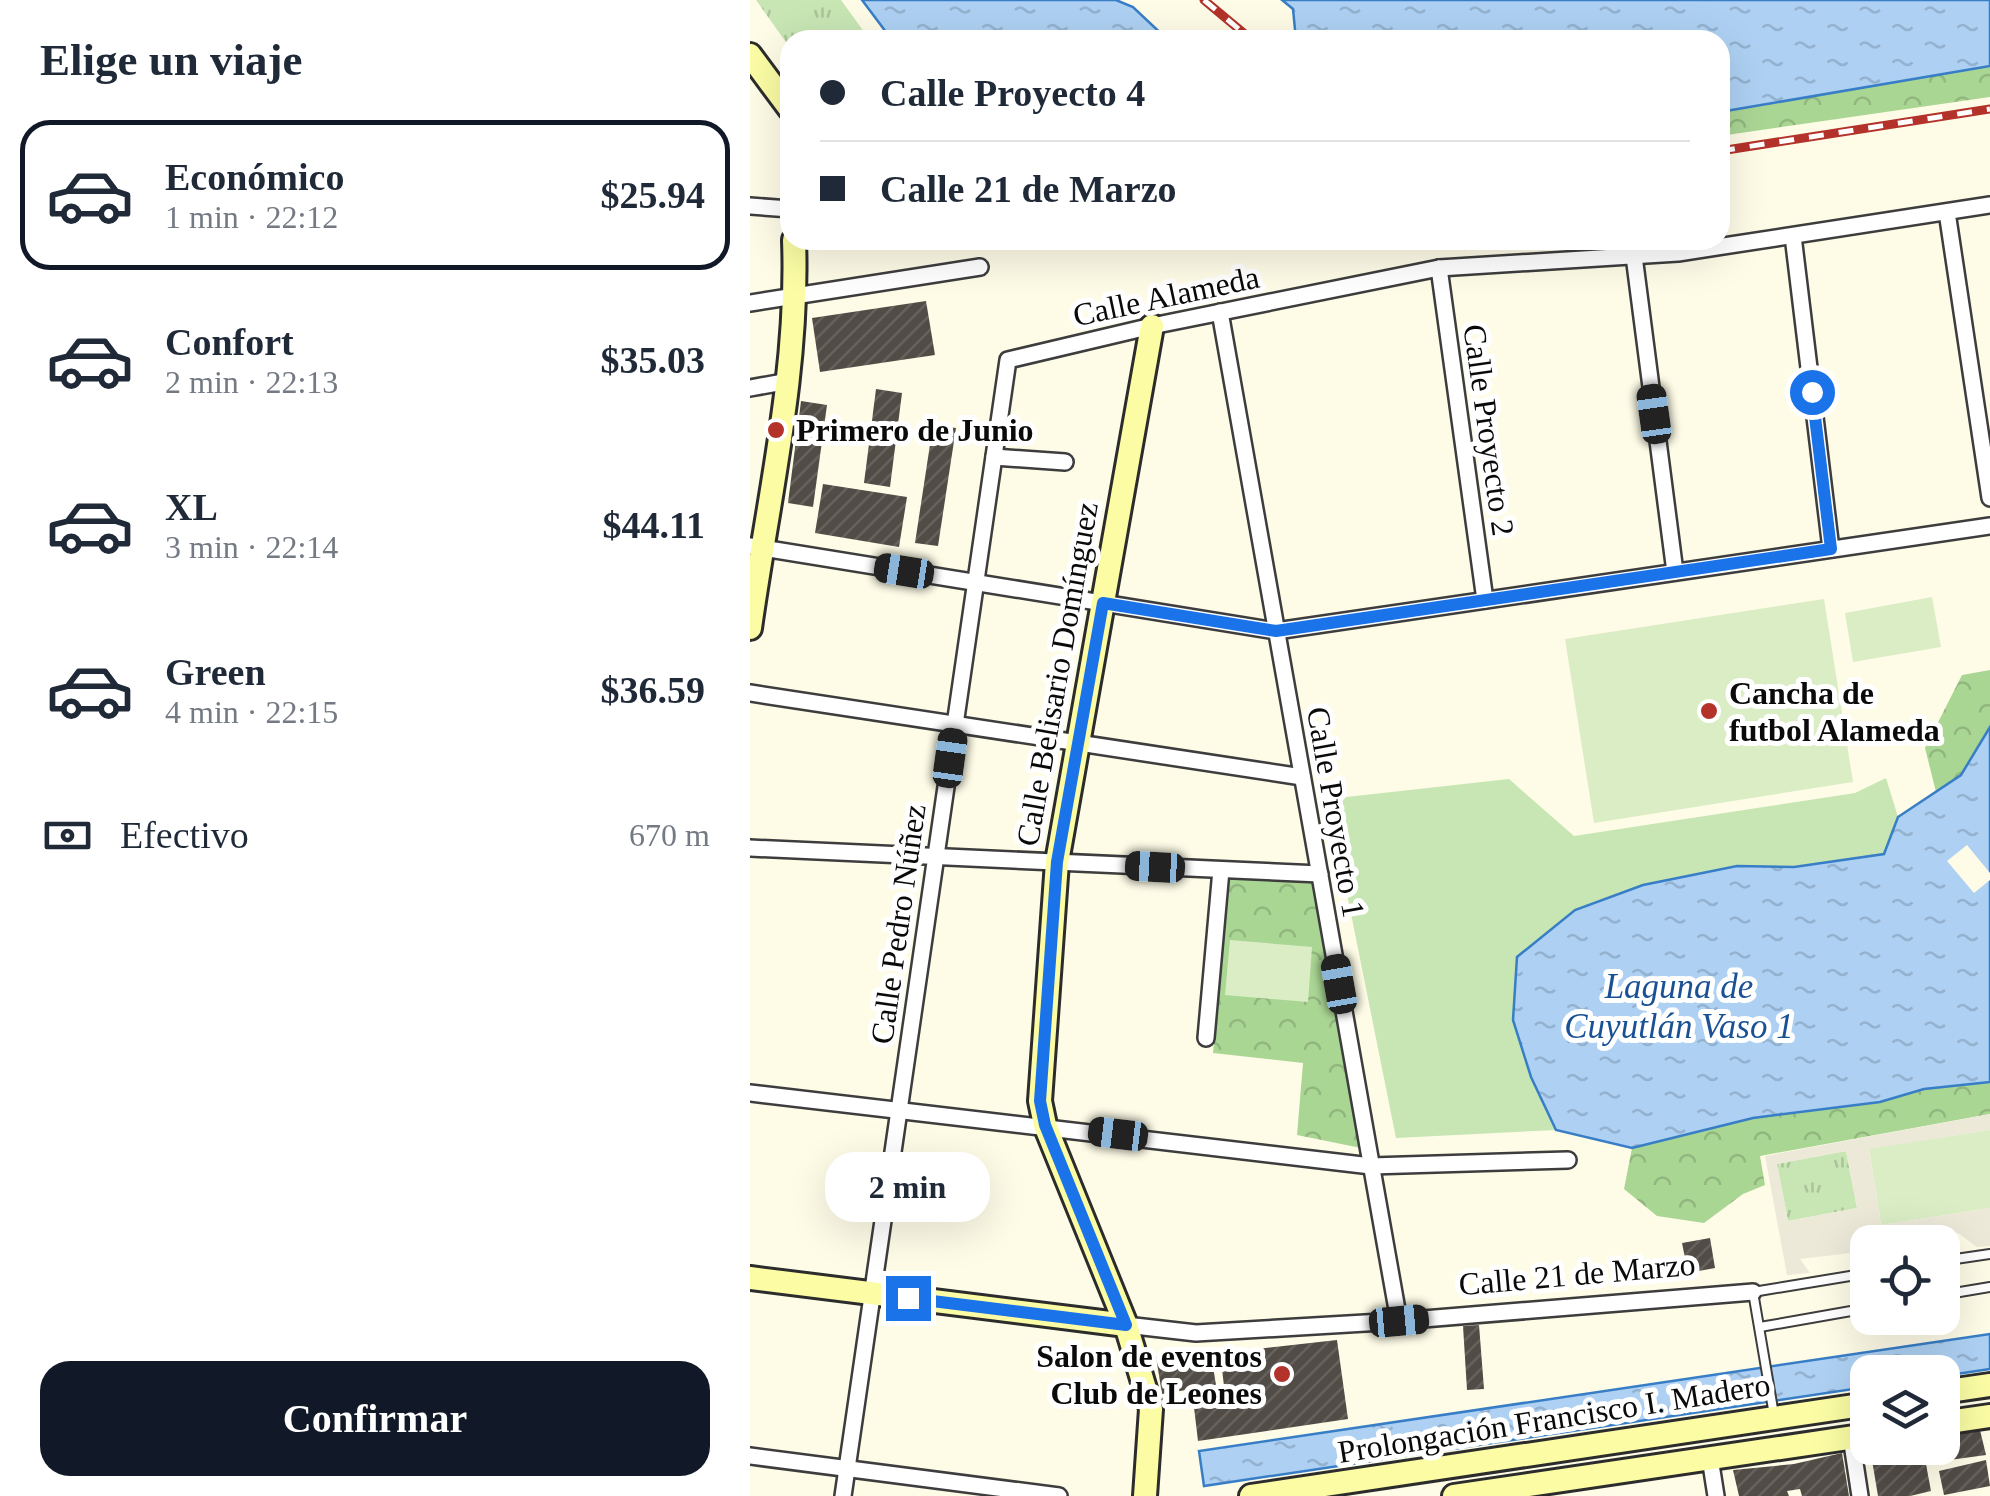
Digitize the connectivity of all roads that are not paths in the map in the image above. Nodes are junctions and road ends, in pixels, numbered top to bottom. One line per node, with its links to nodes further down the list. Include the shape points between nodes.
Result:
1 (750, 55): 2 (street)
2 (757, 71): 3 (street)
3 (780, 97)
4 (1990, 205): 7 (street, Calle Alameda)
5 (750, 206): 6 (street)
6 (780, 208)
7 (1947, 212): 8 (street, Calle Alameda); 24 (street)
8 (1793, 236): 9 (street, Calle Alameda); 27 (street)
9 (1730, 246)
10 (794, 250): 15 (street)
11 (1704, 250): 12 (street, Calle Alameda)
12 (1634, 256): 14 (street, Calle Alameda); 28 (street)
13 (980, 267): 15 (street)
14 (1439, 268): 17 (street, Calle Alameda); 30 (street, Calle Proyecto 2)
15 (796, 296): 16 (street); 20 (street)
16 (750, 302)
17 (1220, 312): 18 (street, Calle Alameda); 33 (street, Calle Proyecto 1)
18 (1152, 326): 19 (street, Calle Alameda); 31 (street, Calle Belisario Domínguez)
19 (1008, 360): 22 (street, Calle Pedro Núñez)
20 (790, 381): 21 (street); 26 (street)
21 (750, 388)
22 (994, 458): 23 (street); 29 (street, Calle Pedro Núñez)
23 (1065, 462)
24 (1990, 498)
25 (1990, 526): 27 (street)
26 (756, 547): 29 (street); 32 (street)
27 (1831, 549): 28 (street)
28 (1675, 572): 30 (street)
29 (976, 583): 31 (street); 35 (street, Calle Pedro Núñez)
30 (1486, 600): 33 (street)
31 (1103, 603): 33 (street); 36 (street, Calle Belisario Domínguez)
32 (750, 628)
33 (1276, 631): 37 (street, Calle Proyecto 1)
34 (750, 694): 35 (street)
35 (955, 725): 36 (street); 39 (street, Calle Pedro Núñez)
36 (1078, 743): 37 (street); 40 (street, Calle Belisario Domínguez)
37 (1302, 777): 42 (street, Calle Proyecto 1)
38 (750, 848): 39 (street)
39 (936, 856): 40 (street); 45 (street, Calle Pedro Núñez)
40 (1057, 862): 41 (street); 46 (street, Calle Belisario Domínguez, via 1040,1101)
41 (1221, 870): 42 (street); 43 (street)
42 (1320, 874): 48 (street, Calle Proyecto 1)
43 (1206, 1038)
44 (750, 1093): 45 (street)
45 (899, 1109): 46 (street); 56 (street, Calle Pedro Núñez)
46 (1045, 1125): 48 (street); 59 (street, Calle Belisario Domínguez)
47 (1568, 1160): 48 (street)
48 (1371, 1166): 58 (street, Calle Proyecto 1)
49 (1990, 1254): 50 (lane)
50 (1960, 1258)
51 (1850, 1276): 54 (lane)
52 (750, 1278): 56 (street, Calle 21 de Marzo)
53 (1990, 1287): 55 (lane)
54 (1753, 1292): 58 (street, Calle 21 de Marzo); 60 (lane)
55 (1960, 1292)
56 (872, 1294): 59 (street, Calle 21 de Marzo); 74 (street, Calle Pedro Núñez)
57 (1850, 1311): 60 (lane)
58 (1399, 1321): 59 (street, Calle 21 de Marzo, via 1196,1333)
59 (1126, 1325): 69 (street, Calle Belisario Domínguez, via 1151,1409)
60 (1760, 1327): 64 (lane)
61 (1990, 1385): 62 (street)
62 (1960, 1389)
63 (1850, 1406): 64 (street, Prolongación Francisco I. Madero)
64 (1773, 1412): 67 (street, Prolongación Francisco I. Madero)
65 (1989, 1421): 66 (street)
66 (1960, 1423)
67 (1657, 1435): 73 (street); 80 (street, Prolongación Francisco I. Madero)
68 (1850, 1437): 71 (street, Prolongación Francisco I. Madero)
69 (1149, 1455): 78 (street, Calle Belisario Domínguez); 79 (street)
70 (750, 1456): 74 (street)
71 (1710, 1458): 73 (street, Prolongación Francisco I. Madero); 82 (street)
72 (1859, 1465): 83 (street)
73 (1657, 1466): 75 (street, Prolongación Francisco I. Madero)
74 (846, 1468): 76 (street, Calle Pedro Núñez); 77 (street)
75 (1578, 1487): 81 (street, Prolongación Francisco I. Madero)
76 (843, 1496)
77 (1059, 1496)
78 (1146, 1496)
79 (1164, 1496)
80 (1251, 1496)
81 (1454, 1496)
82 (1716, 1496)
83 (1860, 1496)

